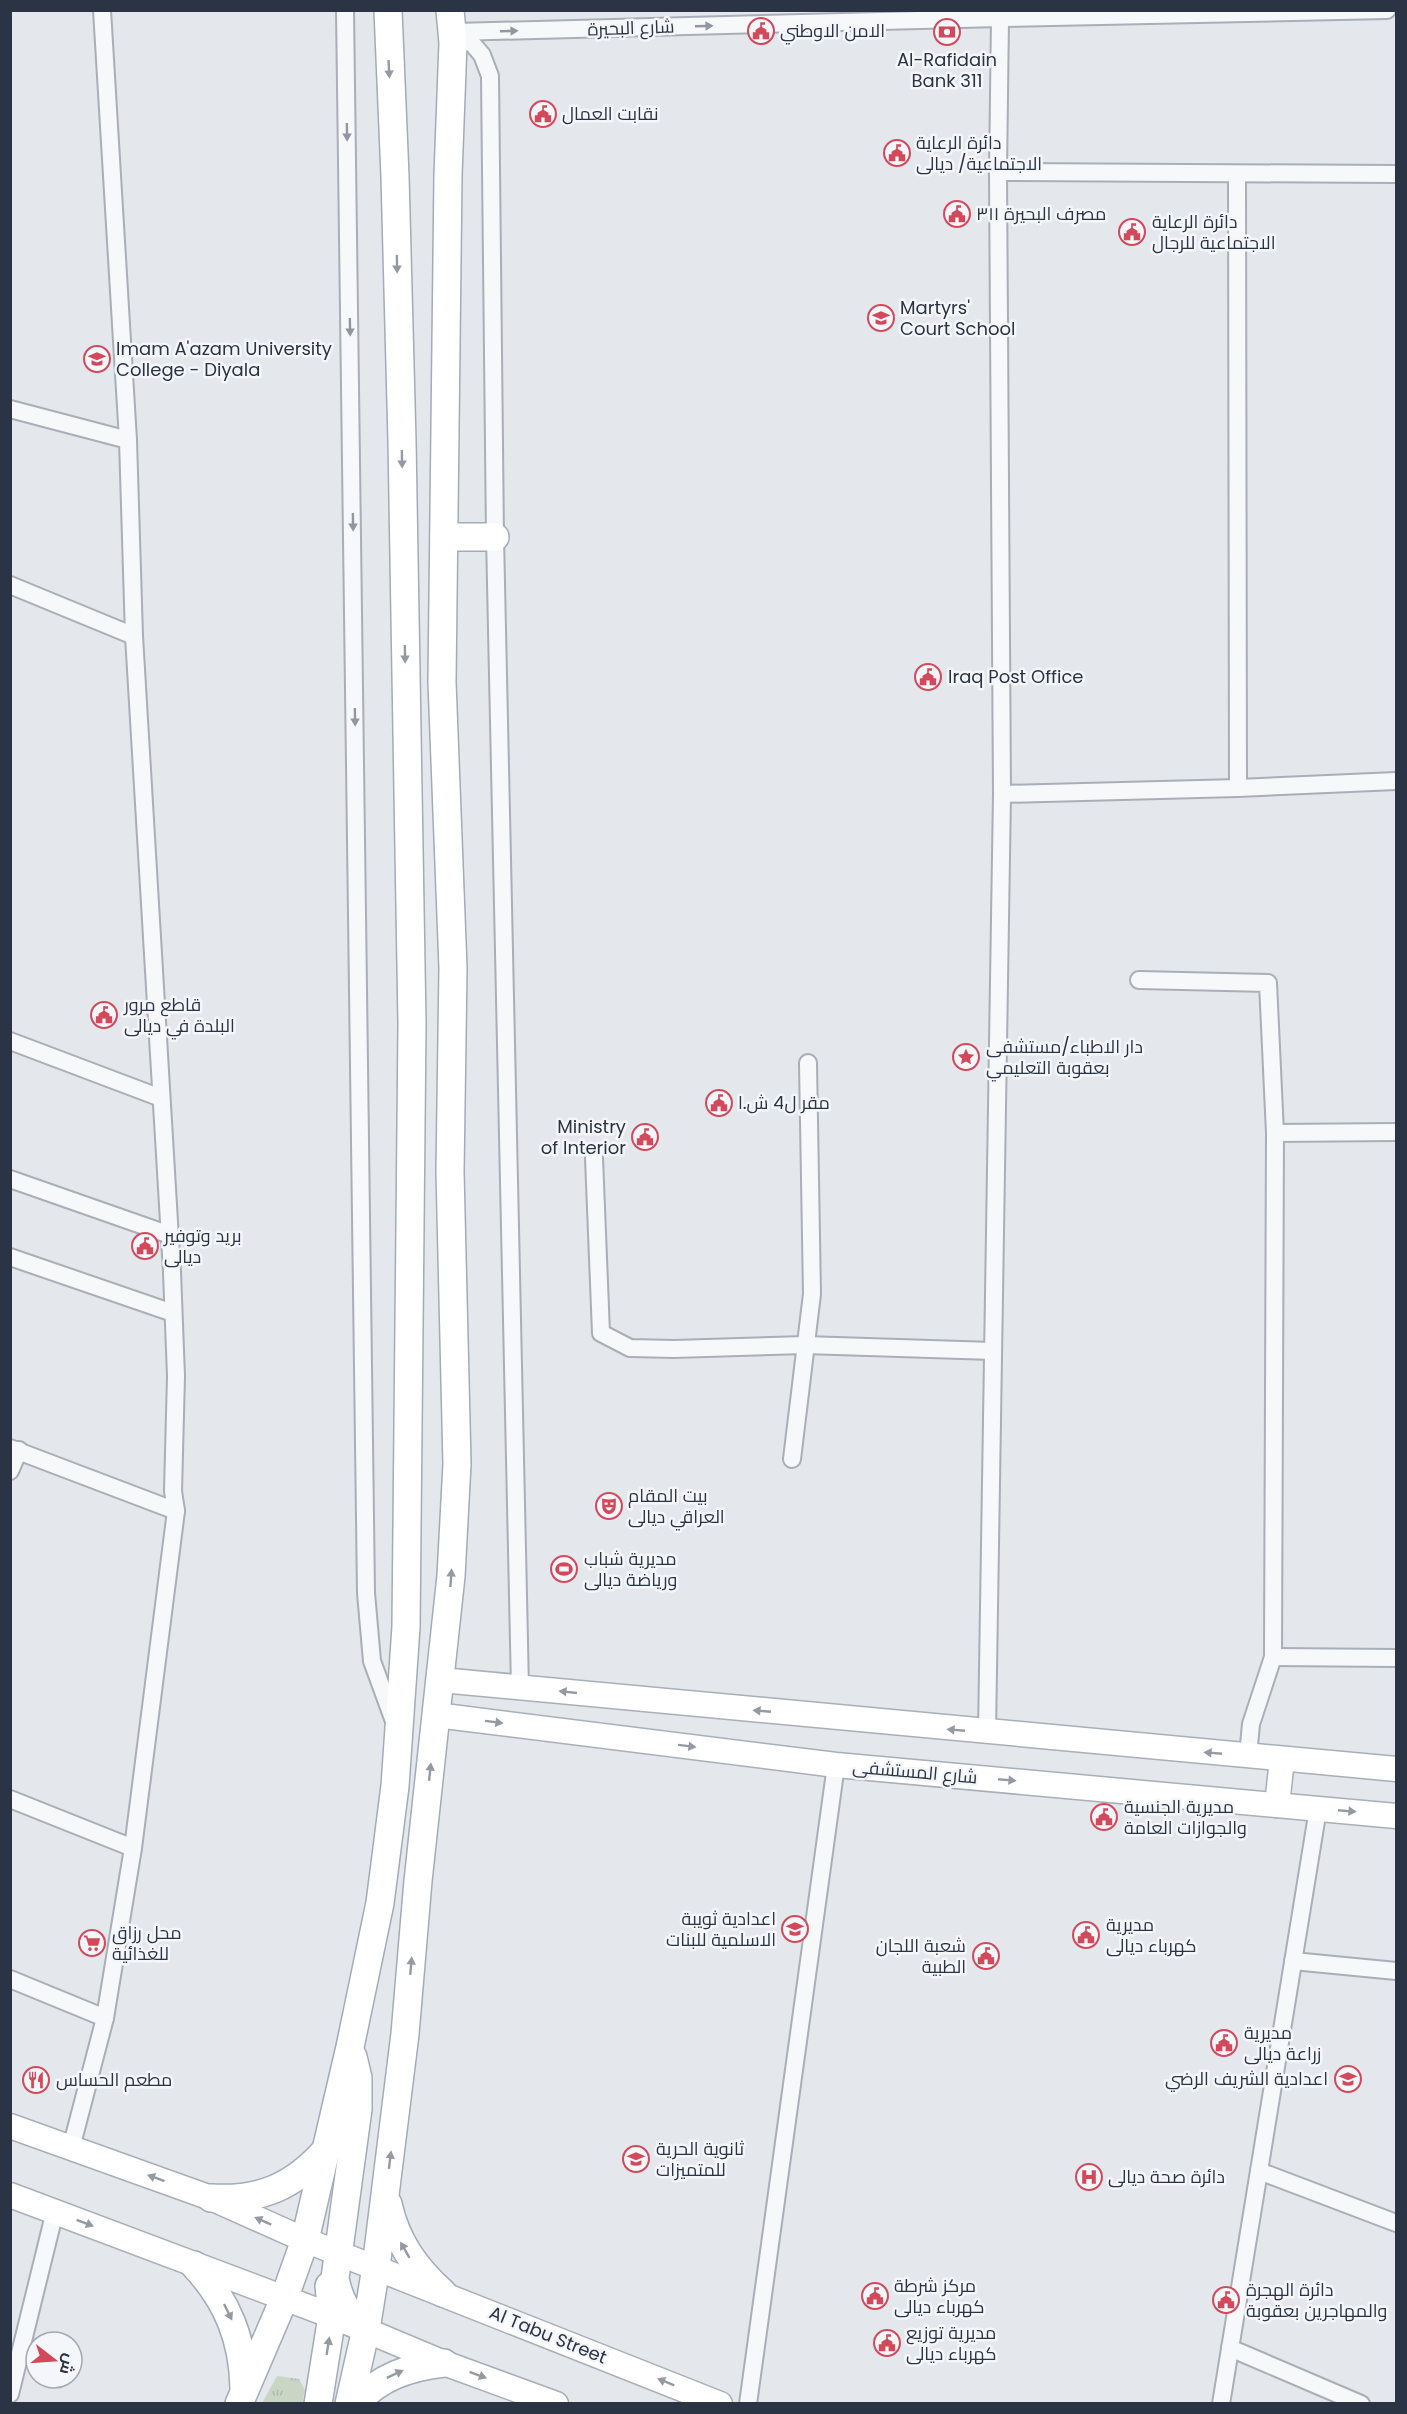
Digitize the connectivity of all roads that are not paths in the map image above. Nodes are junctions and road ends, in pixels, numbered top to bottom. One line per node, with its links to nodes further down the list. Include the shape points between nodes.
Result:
1 (102, 10): 12 (street)
2 (345, 10): 43 (street, one-way to 43, via 366,1593 372,1661)
3 (388, 10): 43 (main road, one-way to 43, via 402,441 412,1024 406,1627)
4 (1387, 10): 5 (street, شارع البحيرة)
5 (1242, 11): 6 (street, شارع البحيرة)
6 (999, 18): 7 (street, شارع البحيرة, one-way to 6); 8 (street)
7 (451, 29): 13 (main road); 14 (street, via 482,55 490,76)
8 (998, 172): 9 (street); 19 (street)
9 (1237, 174): 10 (street); 18 (street)
10 (1396, 174)
11 (10, 409): 12 (street)
12 (128, 440): 16 (street)
13 (444, 537): 14 (main road); 39 (main road, one-way to 13, via 457,1464 450,1172 453,968 442,682)
14 (495, 537): 40 (street)
15 (10, 585): 16 (street)
16 (134, 636): 23 (street)
17 (1396, 781): 18 (street)
18 (1238, 788): 19 (street)
19 (1002, 794): 32 (street)
20 (1139, 980): 25 (street, via 1268,983)
21 (10, 1041): 23 (street)
22 (808, 1063): 31 (street, via 812,1294)
23 (161, 1098): 28 (street)
24 (1396, 1132): 25 (street)
25 (1275, 1133): 37 (street)
26 (594, 1158): 31 (street, via 602,1333 630,1348)
27 (10, 1179): 28 (street)
28 (170, 1235): 30 (street)
29 (10, 1257): 30 (street)
30 (173, 1313): 36 (street)
31 (805, 1345): 32 (street); 34 (street)
32 (993, 1351): 44 (street)
33 (15, 1449): 35 (street); 36 (street)
34 (792, 1459)
35 (10, 1472)
36 (176, 1511): 54 (street)
37 (1273, 1657): 38 (street); 46 (street, via 1251,1725)
38 (1396, 1658)
39 (441, 1680): 40 (street); 42 (main road)
40 (520, 1688): 41 (street, one-way to 40)
41 (617, 1697): 44 (street, one-way to 41); 45 (street, via 602,1704 598,1711 600,1727)
42 (436, 1715): 45 (street, شارع المستشفى, one-way to 45); 65 (main road, one-way to 42)
43 (399, 1733): 59 (main road, via 380,1903)
44 (987, 1733): 46 (street, one-way to 44)
45 (612, 1737): 48 (street, شارع المستشفى, one-way to 48)
46 (1248, 1756): 47 (street)
47 (1282, 1759): 49 (street); 51 (street)
48 (836, 1765): 51 (street, شارع المستشفى, one-way to 51); 86 (street)
49 (1396, 1769)
50 (10, 1799): 54 (street)
51 (1277, 1804): 52 (street, شارع المستشفى)
52 (1318, 1809): 53 (street, شارع المستشفى, one-way to 53); 55 (street)
53 (1396, 1815)
54 (133, 1848): 58 (street)
55 (1293, 1960): 56 (street); 63 (street)
56 (1396, 1971)
57 (10, 1979): 58 (street)
58 (105, 2018): 61 (street)
59 (350, 2047): 62 (main road); 70 (main road, via 358,2078 358,2109)
60 (10, 2126): 61 (street, Al Tabu Street)
61 (71, 2148): 66 (street, Al Tabu Street, one-way to 61)
62 (326, 2151): 66 (main road, via 303,2173 275,2190 233,2199); 69 (main road)
63 (1259, 2171): 68 (street); 77 (street)
64 (10, 2195): 67 (street)
65 (386, 2196): 72 (main road); 73 (main road, one-way to 65, via 411,2260 391,2219)
66 (211, 2198): 69 (street, Al Tabu Street, one-way to 66)
67 (55, 2211): 71 (street, one-way to 71); 79 (street)
68 (1396, 2223)
69 (305, 2240): 70 (street, Al Tabu Street); 74 (main road); 75 (main road, via 326,2275)
70 (337, 2252): 72 (street, Al Tabu Street); 76 (main road, via 337,2290 348,2313)
71 (194, 2265): 74 (street); 80 (main road, one-way to 80, via 210,2282 233,2323 240,2346)
72 (376, 2267): 73 (street, Al Tabu Street); 76 (main road)
73 (442, 2293): 85 (street, Al Tabu Street, one-way to 73)
74 (284, 2299): 75 (street); 80 (main road)
75 (333, 2316): 76 (street); 81 (main road, one-way to 75)
76 (366, 2330): 78 (street); 82 (main road)
77 (1230, 2348): 87 (street); 88 (street)
78 (444, 2363): 83 (main road, one-way to 78, via 380,2382 400,2372); 84 (street, one-way to 84)
79 (12, 2385)
80 (241, 2398)
81 (318, 2403)
82 (349, 2403)
83 (355, 2403)
84 (556, 2403)
85 (720, 2403)
86 (748, 2403)
87 (1221, 2403)
88 (1361, 2403)

